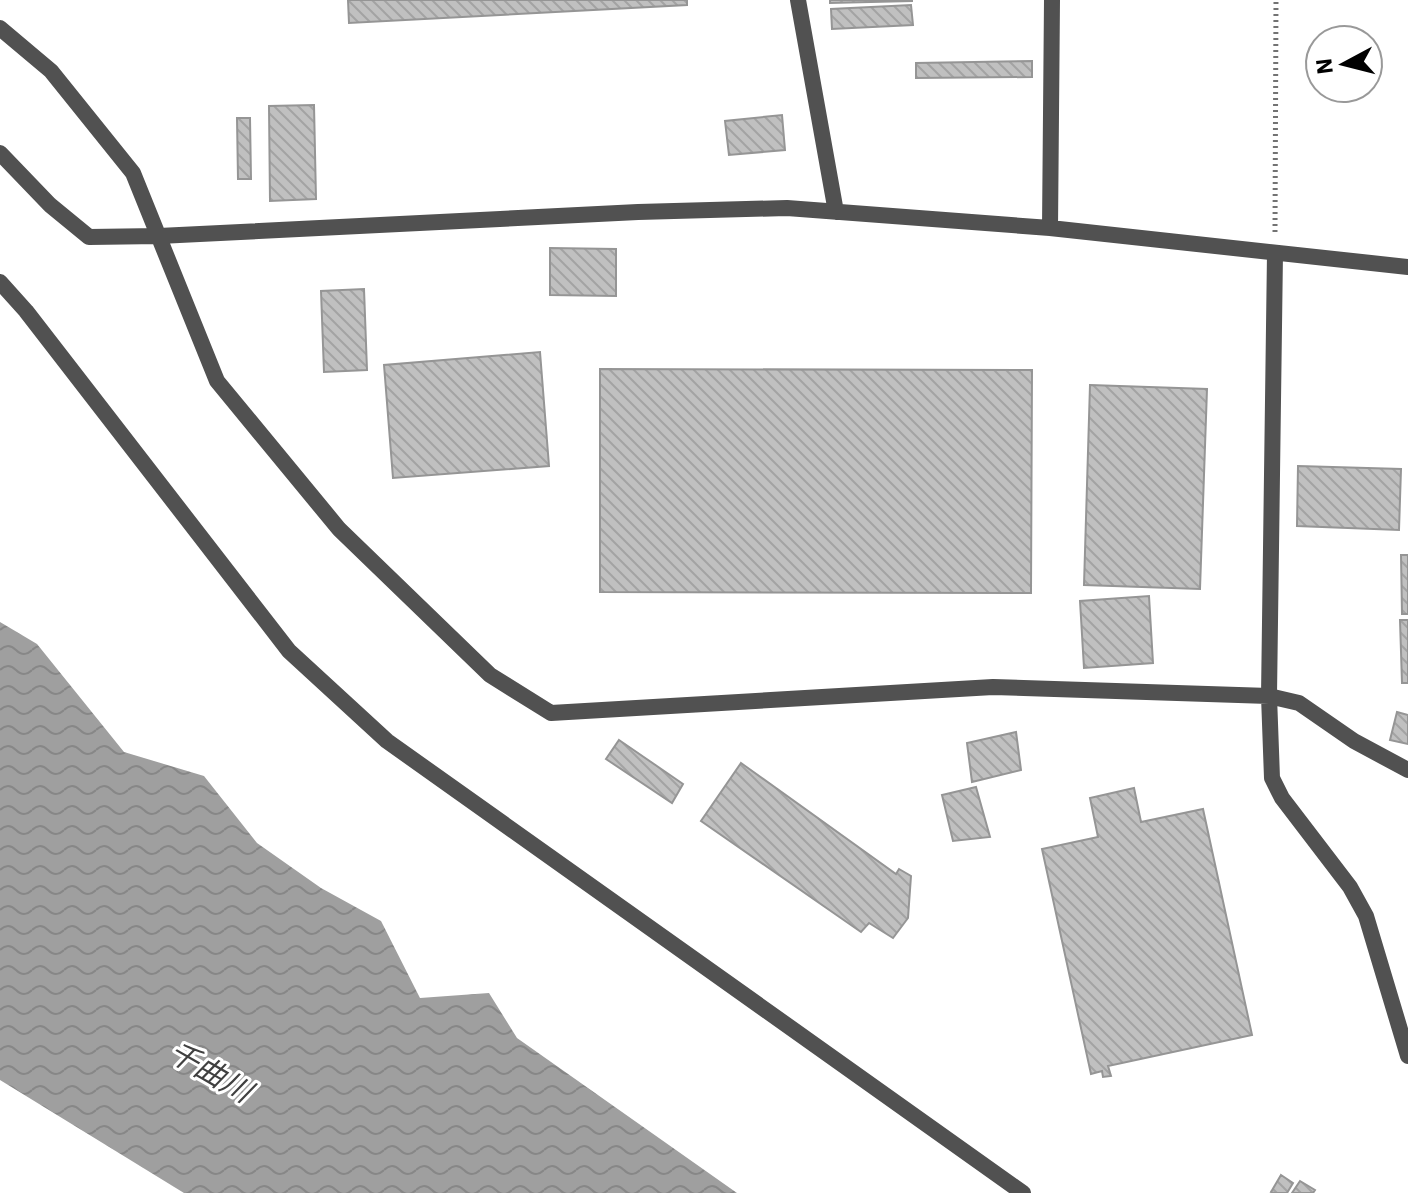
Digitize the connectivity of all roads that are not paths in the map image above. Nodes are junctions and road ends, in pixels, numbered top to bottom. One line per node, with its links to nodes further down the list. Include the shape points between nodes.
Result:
1 (798, 0): 5 (street)
2 (1052, 0): 6 (street)
3 (0, 28): 7 (street, via 51,71 133,173)
4 (0, 153): 7 (street, via 89,237)
5 (836, 212): 6 (street); 7 (street, via 638,212)
6 (1050, 228): 8 (street)
7 (159, 236): 11 (street, via 217,381 339,529 490,675 551,713 993,687)
8 (1275, 253): 9 (street); 11 (street)
9 (1408, 267)
10 (0, 282): 14 (street, via 289,651 387,741)
11 (1269, 696): 12 (street, via 1299,703); 13 (street, via 1272,778 1366,916)
12 (1408, 770)
13 (1408, 1056)
14 (1023, 1193)

